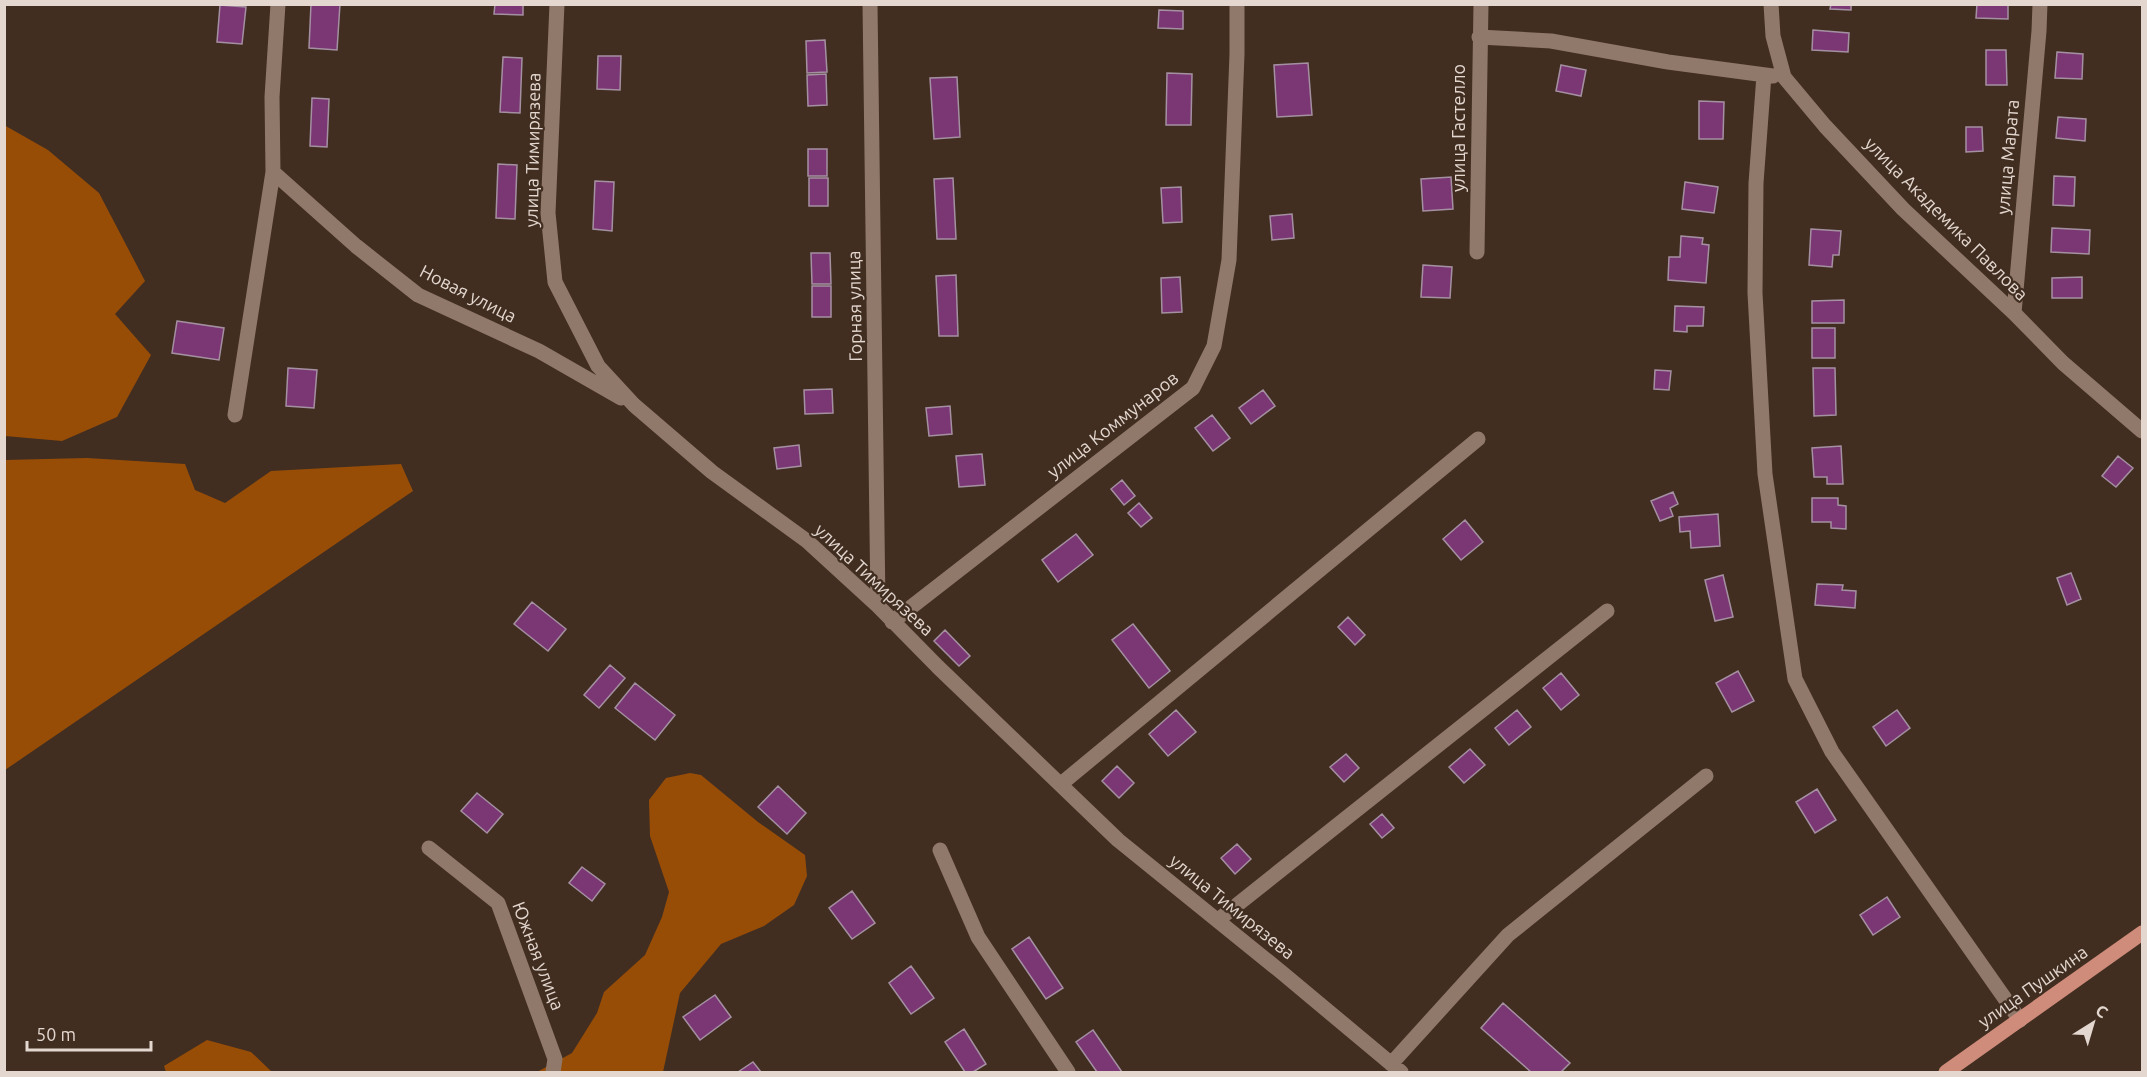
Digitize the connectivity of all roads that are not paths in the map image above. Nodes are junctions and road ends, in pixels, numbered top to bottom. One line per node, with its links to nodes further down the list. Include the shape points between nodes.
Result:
1 (278, 4): 11 (street, via 272,97)
2 (557, 4): 14 (street, улица Тимирязева, via 548,213 555,282 598,366)
3 (870, 4): 18 (street, Горная улица)
4 (1237, 4): 20 (street, улица Коммунаров, via 1229,260 1214,346 1193,388)
5 (1481, 4): 8 (street, улица Гастелло)
6 (1771, 4): 10 (street, улица Академика Павлова, via 1773,36)
7 (2040, 4): 13 (street, улица Марата)
8 (1479, 37): 9 (street, via 1551,41); 12 (street, улица Гастелло)
9 (1764, 75): 10 (street); 27 (street, via 1756,183 1755,293 1765,474 1795,679 1832,752)
10 (1784, 77): 13 (street, улица Академика Павлова, via 1903,209)
11 (273, 172): 14 (street, Новая улица, via 418,295 539,351); 15 (street)
12 (1478, 252)
13 (2014, 313): 16 (street, улица Академика Павлова, via 2063,363)
14 (634, 405): 18 (street, улица Тимирязева, via 712,472 807,541)
15 (235, 415)
16 (2142, 431)
17 (1478, 439): 22 (street)
18 (878, 606): 20 (street, улица Тимирязева)
19 (1607, 611): 25 (street)
20 (892, 622): 22 (street, улица Тимирязева)
21 (1706, 776): 28 (street, via 1508,935)
22 (1061, 784): 25 (street, улица Тимирязева, via 1118,840)
23 (429, 848): 29 (street, Южная улица, via 498,903 555,1059)
24 (940, 850): 30 (street, via 978,937)
25 (1218, 920): 28 (street, улица Тимирязева)
26 (2142, 933): 27 (main road, улица Пушкина)
27 (2020, 1020): 31 (main road, улица Пушкина)
28 (1396, 1068)
29 (553, 1072)
30 (1068, 1072)
31 (1946, 1072)

